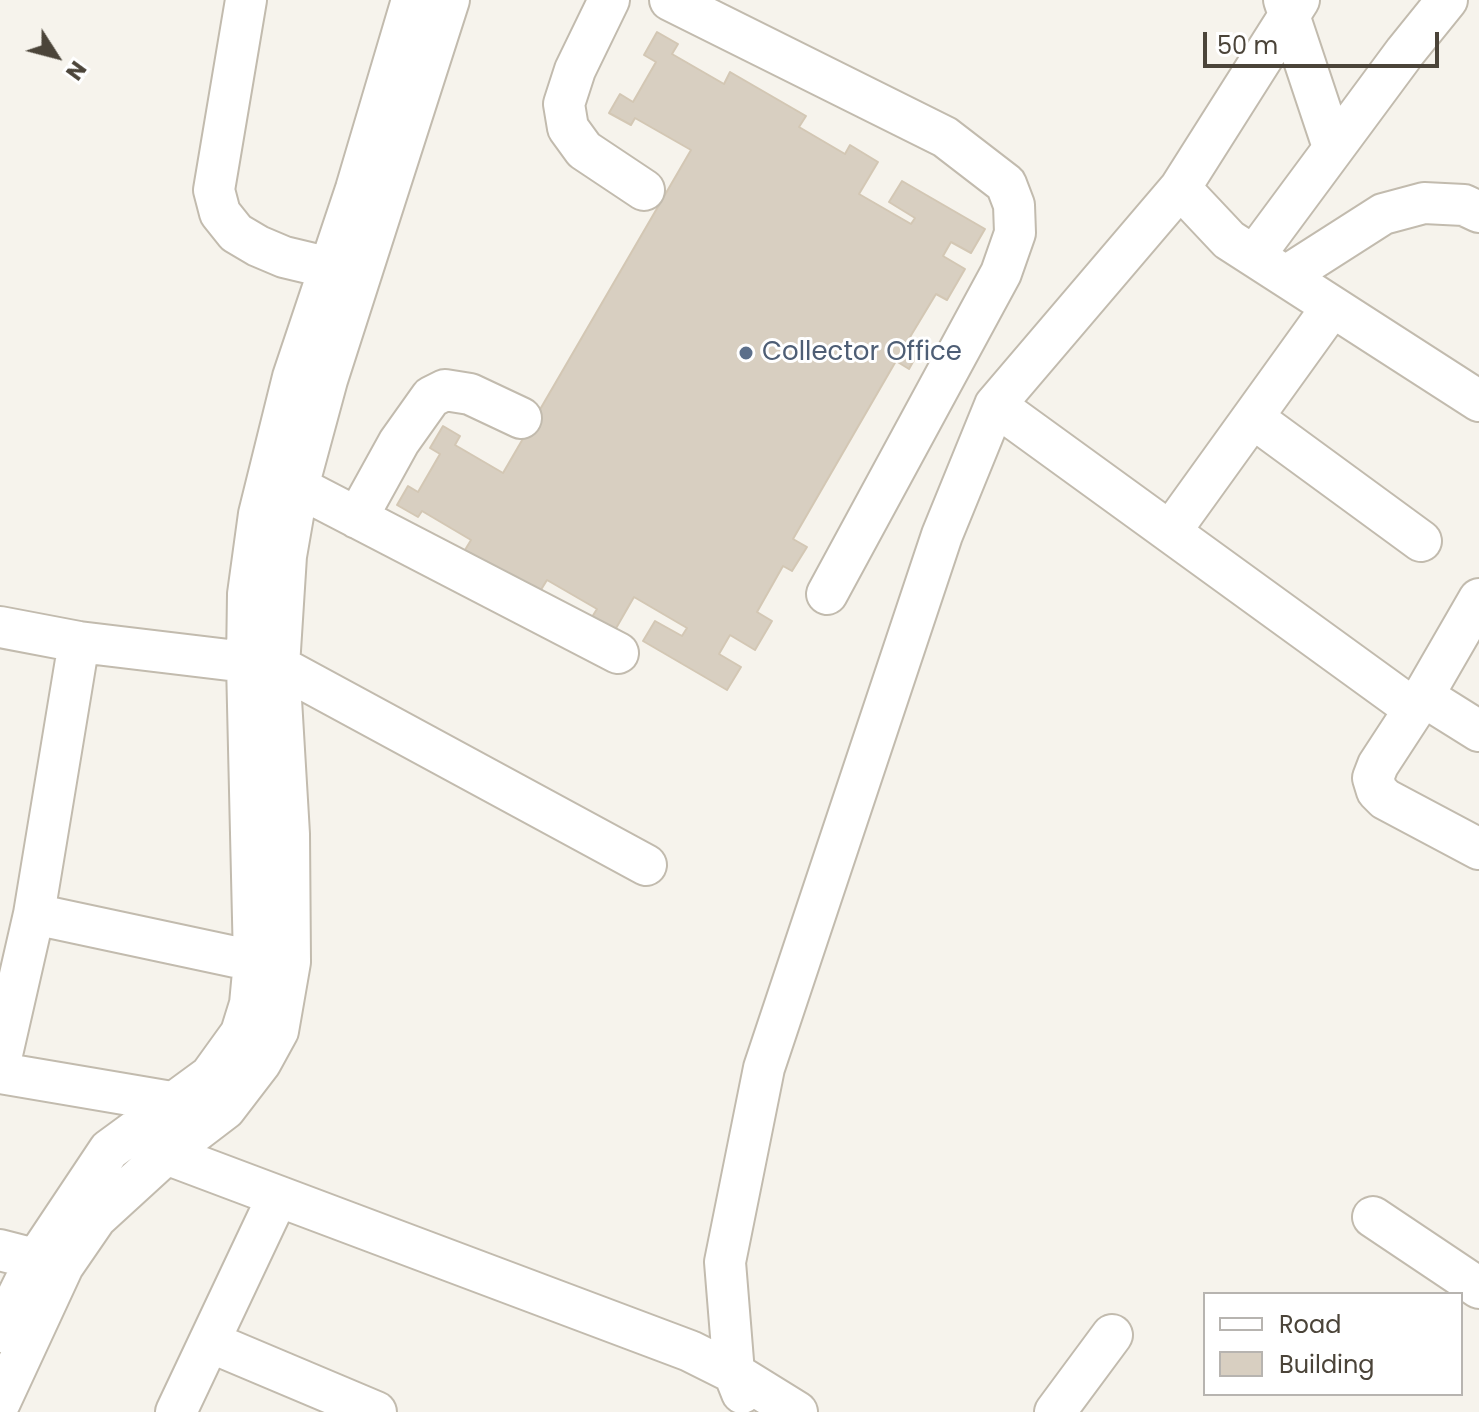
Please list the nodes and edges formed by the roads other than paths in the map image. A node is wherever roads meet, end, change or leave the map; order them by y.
1 (246, 0) edge
2 (412, 0) edge
3 (449, 0) edge
4 (609, 0) edge
5 (670, 0) edge
6 (1447, 0) edge
7 (1469, 0) edge
8 (1290, 5) edge
9 (1479, 7) edge
10 (1333, 147) junction
11 (1180, 188) junction
12 (644, 190) dead end
13 (1479, 212) edge
14 (1270, 266) junction
15 (330, 268) junction
16 (1332, 307) junction
17 (1479, 401) edge
18 (995, 405) junction
19 (521, 418) dead end
20 (1253, 418) junction
21 (298, 487) junction
22 (357, 518) junction
23 (1170, 532) junction
24 (1421, 541) dead end
25 (827, 594) dead end
26 (1479, 599) edge
27 (0, 627) edge
28 (79, 642) junction
29 (618, 653) dead end
30 (263, 664) junction
31 (1418, 703) junction
32 (1479, 731) edge
33 (1479, 849) edge
34 (646, 865) dead end
35 (34, 914) junction
36 (272, 961) junction
37 (0, 1063) edge
38 (0, 1073) edge
39 (174, 1104) junction
40 (225, 1109) junction
41 (166, 1154) junction
42 (277, 1198) junction
43 (1373, 1217) dead end
44 (33, 1259) edge
45 (1479, 1288) edge
46 (0, 1332) edge
47 (1112, 1335) dead end
48 (210, 1342) junction
49 (734, 1373) junction
50 (0, 1402) edge
51 (176, 1412) edge
52 (376, 1412) edge
53 (749, 1412) edge
54 (797, 1412) edge
55 (1055, 1412) edge

1 - 15 street
2 - 15 street
3 - 21 street
4 - 12 street
5 - 25 street
6 - 10 street
7 - 9 street
8 - 10 street
8 - 11 street
10 - 14 street
11 - 14 street
11 - 18 street
13 - 14 street
14 - 16 street
15 - 30 street
16 - 17 street
16 - 20 street
18 - 23 street
18 - 49 street
19 - 22 street
20 - 23 street
20 - 24 street
21 - 22 street
21 - 30 street
22 - 29 street
23 - 31 street
26 - 31 street
27 - 28 street
28 - 30 street
28 - 35 street
30 - 34 street
30 - 36 street
31 - 32 street
31 - 33 street
35 - 36 street
35 - 37 street
36 - 39 street
36 - 40 street
38 - 39 street
39 - 40 street
39 - 44 street
40 - 41 street
41 - 42 street
41 - 44 street
42 - 48 street
42 - 49 street
43 - 45 street
44 - 46 street
44 - 50 street
47 - 55 street
48 - 51 street
48 - 52 street
49 - 53 street
49 - 54 street

